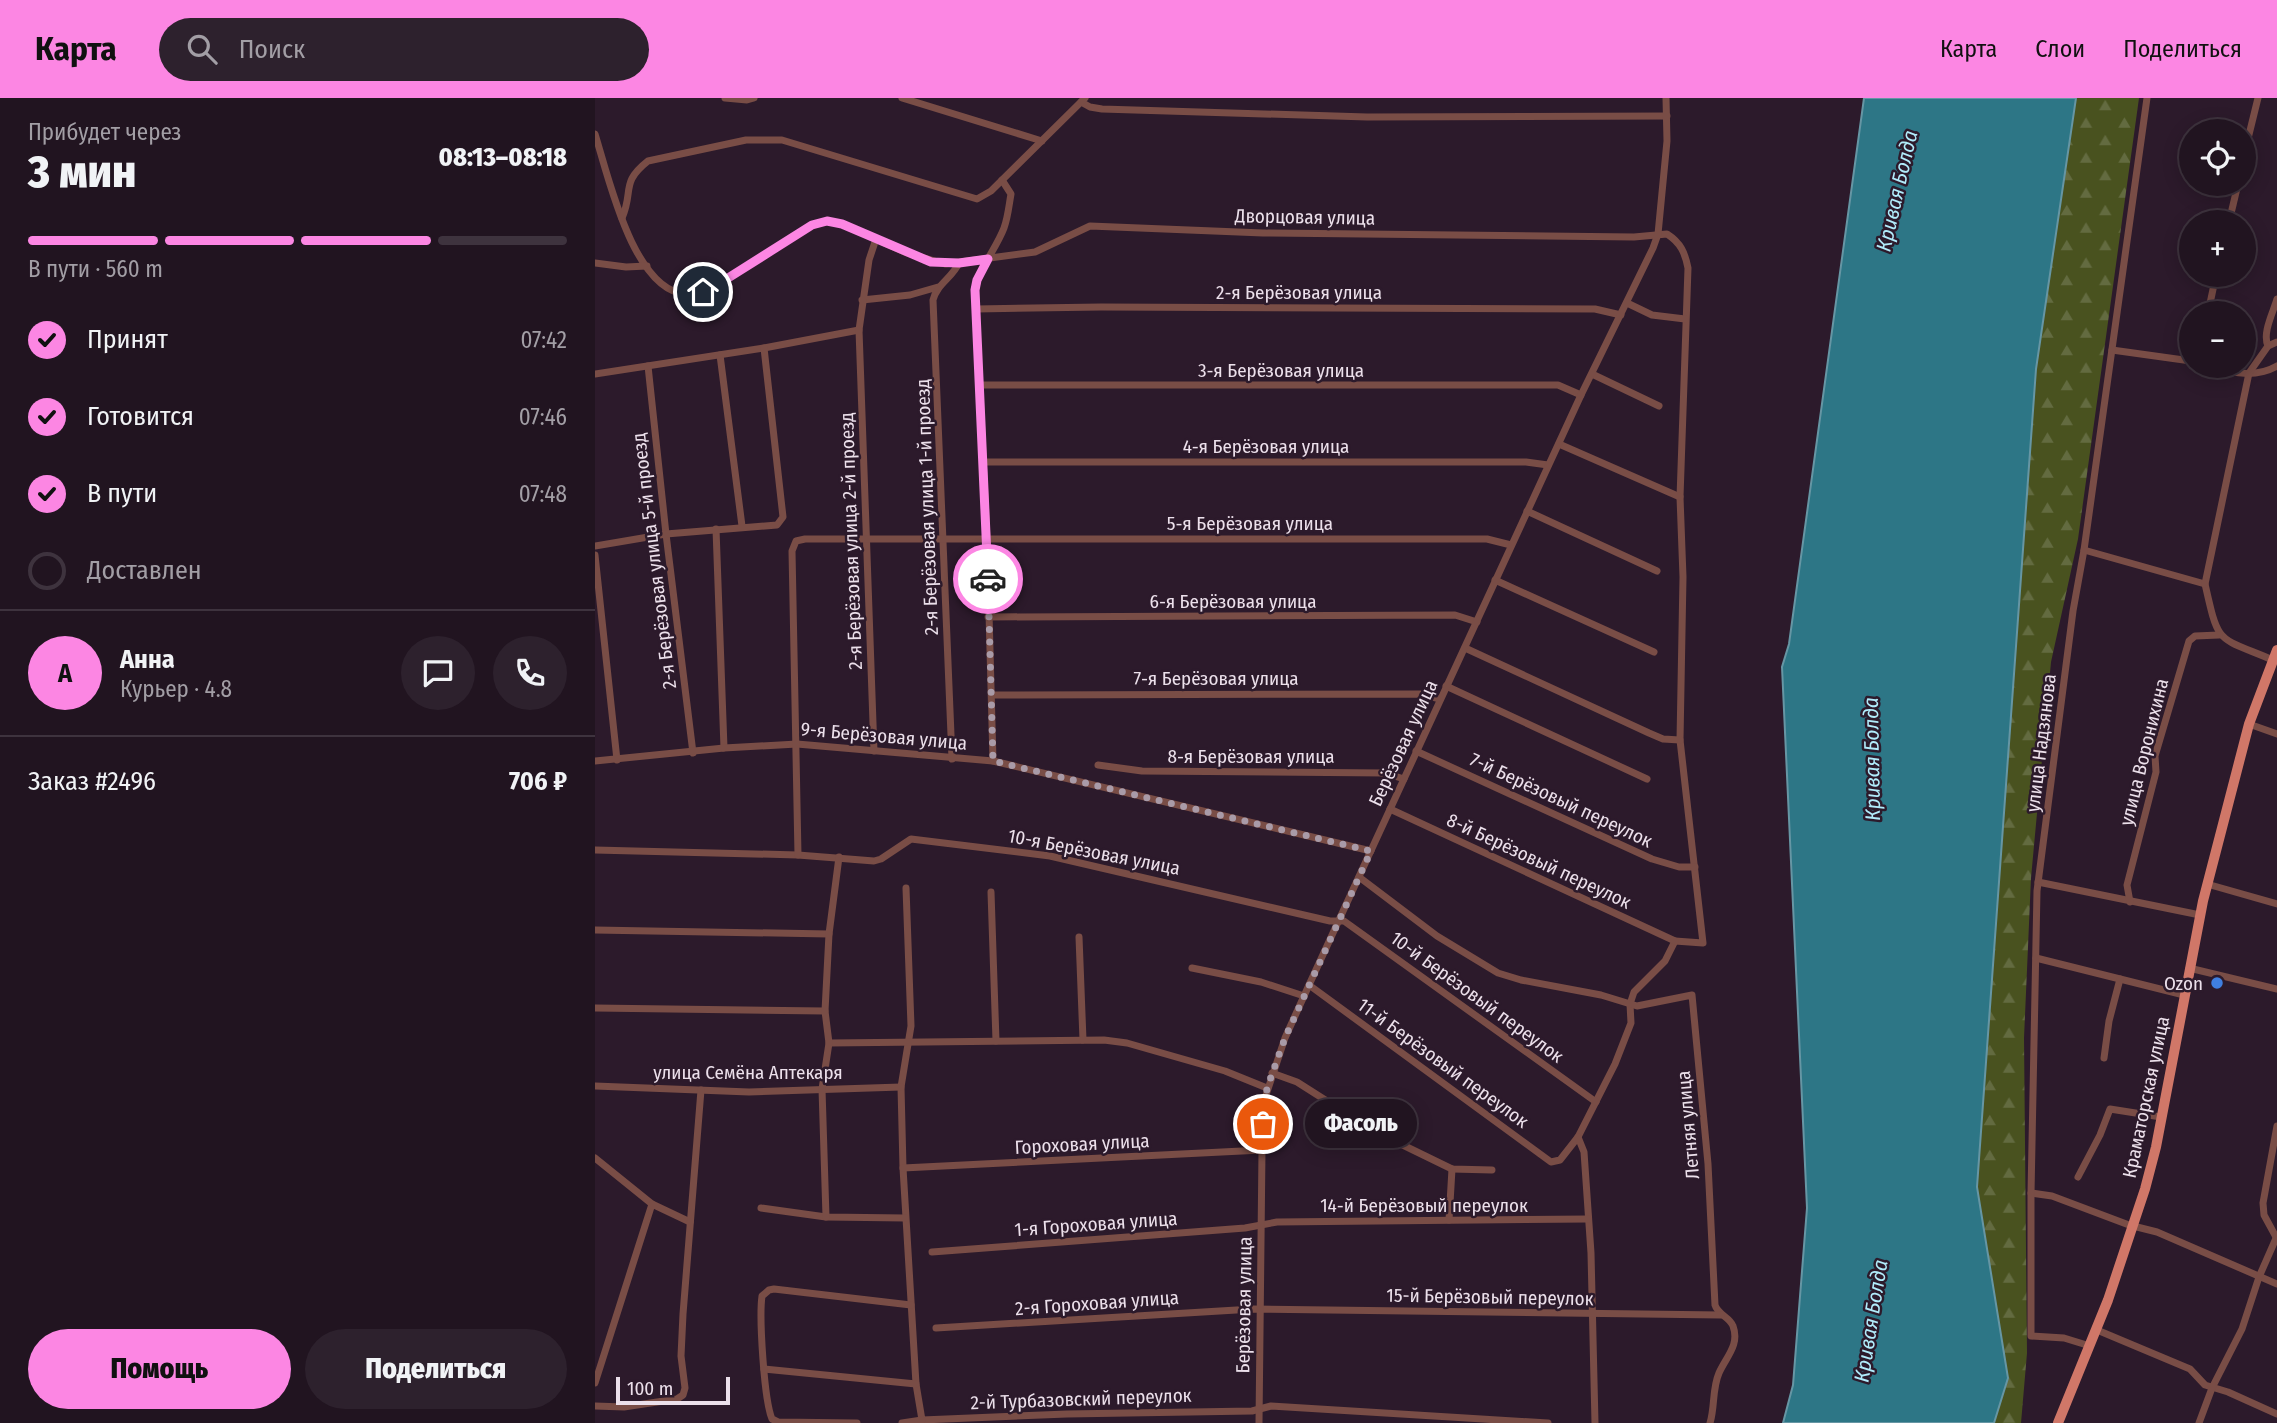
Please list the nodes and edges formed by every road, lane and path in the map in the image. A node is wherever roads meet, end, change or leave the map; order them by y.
1 (725, 98) edge
2 (754, 98) edge
3 (902, 98) edge
4 (1666, 98) edge
5 (2147, 98) edge
6 (2258, 98) edge
7 (1083, 100) edge
8 (1667, 117) junction
9 (2253, 119) edge
10 (595, 134) edge
11 (1042, 141) junction
12 (1002, 180) junction
13 (622, 218) junction
14 (1658, 234) junction
15 (876, 239) junction
16 (988, 259) junction
17 (595, 263) edge
18 (959, 263) junction
19 (647, 266) junction
20 (938, 286) junction
21 (2277, 299) edge
22 (863, 300) junction
23 (1627, 303) junction
24 (976, 309) junction
25 (1621, 315) junction
26 (1685, 319) junction
27 (859, 330) junction
28 (2277, 342) edge
29 (2268, 346) junction
30 (764, 348) junction
31 (2112, 350) junction
32 (720, 355) junction
33 (2179, 359) edge
34 (2256, 363) edge
35 (648, 366) junction
36 (2277, 366) edge
37 (2256, 372) edge
38 (595, 374) edge
39 (1592, 374) junction
40 (2248, 378) edge
41 (980, 385) junction
42 (1581, 395) junction
43 (1659, 406) dead end
44 (1559, 444) junction
45 (983, 462) junction
46 (1548, 465) junction
47 (1680, 498) junction
48 (1527, 511) junction
49 (742, 526) junction
50 (716, 529) junction
51 (666, 534) junction
52 (988, 539) junction
53 (868, 540) junction
54 (944, 540) junction
55 (1511, 545) junction
56 (595, 546) edge
57 (2084, 550) junction
58 (595, 555) edge
59 (1657, 571) dead end
60 (1495, 580) junction
61 (2205, 584) junction
62 (988, 617) junction
63 (1476, 622) junction
64 (2219, 635) junction
65 (1465, 648) junction
66 (1654, 652) dead end
67 (2275, 655) edge
68 (1446, 686) junction
69 (992, 695) junction
70 (1440, 699) junction
71 (2249, 724) junction
72 (2277, 734) edge
73 (1680, 740) junction
74 (797, 744) junction
75 (725, 748) junction
76 (874, 751) junction
77 (1416, 751) junction
78 (693, 752) junction
79 (953, 759) junction
80 (617, 760) junction
81 (595, 761) edge
82 (993, 761) junction
83 (1098, 765) dead end
84 (1404, 779) junction
85 (1647, 779) dead end
86 (1390, 809) junction
87 (595, 850) edge
88 (1371, 851) junction
89 (798, 855) junction
90 (839, 857) junction
91 (1695, 867) junction
92 (1359, 877) junction
93 (2038, 882) junction
94 (2207, 884) junction
95 (906, 888) dead end
96 (991, 891) dead end
97 (2130, 902) junction
98 (2277, 904) edge
99 (2200, 915) junction
100 (1339, 921) junction
101 (595, 930) edge
102 (829, 934) junction
103 (1079, 937) dead end
104 (1675, 941) junction
105 (2036, 958) junction
106 (1192, 968) dead end
107 (2189, 968) junction
108 (2120, 979) junction
109 (1308, 985) junction
110 (2277, 989) edge
111 (2185, 995) junction
112 (1304, 996) junction
113 (1630, 1004) junction
114 (595, 1007) edge
115 (825, 1011) junction
116 (1083, 1040) junction
117 (908, 1041) junction
118 (996, 1041) junction
119 (829, 1043) junction
120 (2104, 1058) dead end
121 (1272, 1073) junction
122 (595, 1087) edge
123 (901, 1087) junction
124 (1267, 1088) junction
125 (823, 1089) junction
126 (701, 1090) junction
127 (1596, 1102) junction
128 (2161, 1117) junction
129 (2277, 1126) edge
130 (1578, 1137) junction
131 (1262, 1150) junction
132 (595, 1158) edge
133 (903, 1168) junction
134 (1452, 1169) junction
135 (1492, 1170) dead end
136 (2078, 1177) dead end
137 (2031, 1193) junction
138 (652, 1204) junction
139 (761, 1209) dead end
140 (826, 1217) junction
141 (905, 1218) junction
142 (1588, 1219) junction
143 (1448, 1220) junction
144 (690, 1222) junction
145 (1261, 1224) junction
146 (2134, 1226) junction
147 (2277, 1236) edge
148 (932, 1252) dead end
149 (2259, 1276) junction
150 (2277, 1284) edge
151 (911, 1305) junction
152 (1259, 1309) junction
153 (1593, 1314) junction
154 (1721, 1315) junction
155 (936, 1328) dead end
156 (2097, 1330) junction
157 (2090, 1346) junction
158 (764, 1369) junction
159 (595, 1382) edge
160 (916, 1384) junction
161 (2211, 1388) junction
162 (595, 1406) edge
163 (1259, 1408) junction
164 (1067, 1414) junction
165 (2277, 1414) edge
166 (922, 1420) junction
167 (857, 1423) edge
168 (902, 1423) edge
169 (1067, 1423) edge
170 (1259, 1423) edge
171 (1548, 1423) edge
172 (1595, 1423) edge
173 (1710, 1423) edge
174 (2057, 1423) edge
175 (2199, 1423) edge

1 - 2 street
3 - 11 street
4 - 8 street, Берёзовая улица
5 - 31 street, улица Надзянова
6 - 9 street
7 - 8 street
7 - 11 street
8 - 14 street, Берёзовая улица
10 - 13 street, Дворцовая улица
11 - 12 street
12 - 13 street
12 - 16 street
13 - 19 street, Дворцовая улица
14 - 16 street, Дворцовая улица
14 - 23 street, Берёзовая улица
14 - 26 street
15 - 18 street, Дворцовая улица
15 - 19 street, Дворцовая улица
15 - 22 street, 2-я Берёзовая улица 2-й проезд
16 - 18 street, Дворцовая улица
16 - 24 street
17 - 19 street
18 - 20 street
20 - 22 street
20 - 54 street, 2-я Берёзовая улица 1-й проезд
21 - 29 street
22 - 27 street, 2-я Берёзовая улица 2-й проезд
23 - 25 street, Берёзовая улица
23 - 26 street
24 - 25 street, 2-я Берёзовая улица
24 - 41 street
25 - 39 street, Берёзовая улица
26 - 47 street
27 - 30 street
27 - 53 street, 2-я Берёзовая улица 2-й проезд
28 - 29 street
29 - 34 street
30 - 32 street
30 - 49 street
31 - 33 street
31 - 57 street, улица Надзянова
32 - 35 street
32 - 49 street
35 - 38 street
35 - 51 street, 2-я Берёзовая улица 5-й проезд
36 - 37 street
39 - 42 street, Берёзовая улица
39 - 43 street
40 - 61 street
41 - 42 street, 3-я Берёзовая улица
41 - 45 street
42 - 44 street, Берёзовая улица
44 - 46 street, Берёзовая улица
44 - 47 street
45 - 46 street, 4-я Берёзовая улица
45 - 52 street
46 - 48 street, Берёзовая улица
47 - 73 street
48 - 55 street, Берёзовая улица
48 - 59 street
49 - 50 street
50 - 51 street
50 - 75 street
51 - 56 street
51 - 78 street, 2-я Берёзовая улица 5-й проезд
52 - 54 street, 5-я Берёзовая улица
52 - 55 street, 5-я Берёзовая улица
52 - 62 street
53 - 54 street, 5-я Берёзовая улица
53 - 74 street, 5-я Берёзовая улица
53 - 76 street, 2-я Берёзовая улица 2-й проезд
54 - 79 street, 2-я Берёзовая улица 1-й проезд
55 - 60 street, Берёзовая улица
57 - 61 street
57 - 93 street, улица Надзянова
58 - 80 street
60 - 63 street, Берёзовая улица
60 - 66 street
61 - 64 street
62 - 63 street, 6-я Берёзовая улица
62 - 69 street
63 - 65 street, Берёзовая улица
64 - 67 street
64 - 97 street, улица Воронихина
65 - 68 street, Берёзовая улица
65 - 73 street
67 - 71 main road, Краматорская улица
68 - 70 street, Берёзовая улица
68 - 85 street
69 - 70 street, 7-я Берёзовая улица
69 - 82 street
70 - 77 street, Берёзовая улица
71 - 72 street
71 - 94 main road, Краматорская улица
73 - 91 street
74 - 75 street, 9-я Берёзовая улица
74 - 76 street, 9-я Берёзовая улица
74 - 89 street
75 - 78 street, 9-я Берёзовая улица
76 - 79 street, 9-я Берёзовая улица
77 - 84 street, Берёзовая улица
77 - 91 street, 7-й Берёзовый переулок
78 - 80 street, 9-я Берёзовая улица
79 - 82 street, 9-я Берёзовая улица
80 - 81 street, 9-я Берёзовая улица
82 - 88 street, 9-я Берёзовая улица
83 - 84 street, 8-я Берёзовая улица
84 - 86 street, Берёзовая улица
86 - 88 street, Берёзовая улица
86 - 104 street, 8-й Берёзовый переулок
87 - 89 street, 10-я Берёзовая улица
88 - 92 street, Берёзовая улица
89 - 90 street, 10-я Берёзовая улица
90 - 100 street, 10-я Берёзовая улица
90 - 102 street
91 - 104 street
92 - 100 street, Берёзовая улица
92 - 113 street
93 - 97 street
93 - 105 street, улица Надзянова
94 - 98 street
94 - 99 main road, Краматорская улица
95 - 117 street
96 - 118 street
97 - 99 street
99 - 107 main road, Краматорская улица
100 - 109 street, Берёзовая улица
100 - 127 street, 10-й Берёзовый переулок
101 - 102 street
102 - 115 street
103 - 116 street
104 - 113 street
105 - 108 street
105 - 137 street, улица Надзянова
106 - 112 street
107 - 110 street
107 - 111 main road, Краматорская улица
108 - 111 street
108 - 120 street
109 - 112 street, Берёзовая улица
109 - 130 street, 11-й Берёзовый переулок
111 - 128 main road, Краматорская улица
112 - 121 street, Берёзовая улица
113 - 127 street
113 - 154 street, Летняя улица
114 - 115 street
115 - 119 street
116 - 118 street
116 - 124 street
117 - 118 street
117 - 119 street
117 - 123 street
119 - 125 street
121 - 124 street, Берёзовая улица
121 - 134 street
122 - 126 street, улица Семёна Аптекаря
123 - 125 street, улица Семёна Аптекаря
123 - 133 street
124 - 131 street, Берёзовая улица
125 - 126 street, улица Семёна Аптекаря
125 - 140 street
126 - 144 street
127 - 130 street
128 - 136 street
128 - 146 main road, Краматорская улица
129 - 147 street
130 - 142 street
131 - 133 street, Гороховая улица
131 - 145 street, Берёзовая улица
132 - 138 street
133 - 141 street
134 - 135 street
134 - 143 street
137 - 146 street
137 - 157 street, улица Надзянова
138 - 144 street
138 - 159 street
139 - 140 street
140 - 141 street
141 - 151 street
142 - 143 street, 14-й Берёзовый переулок
142 - 153 street
143 - 145 street, 14-й Берёзовый переулок
144 - 162 street
145 - 148 street, 1-я Гороховая улица
145 - 152 street, Берёзовая улица
146 - 149 street
146 - 156 main road, Краматорская улица
147 - 149 street
149 - 150 street
149 - 161 street
151 - 158 street
151 - 160 street
152 - 153 street, 15-й Берёзовый переулок
152 - 155 street, 2-я Гороховая улица
152 - 163 street, Берёзовая улица
153 - 154 street, 15-й Берёзовый переулок
153 - 172 street
154 - 173 street
156 - 157 main road, Краматорская улица
156 - 161 street
157 - 174 main road, Краматорская улица
158 - 160 street
158 - 167 street
160 - 166 street
161 - 165 street
161 - 175 street
163 - 164 street, 2-й Турбазовский переулок
163 - 170 street, Берёзовая улица
163 - 171 street, 2-й Турбазовский переулок
164 - 166 street, 2-й Турбазовский переулок
164 - 169 street
166 - 168 street, 2-й Турбазовский переулок

